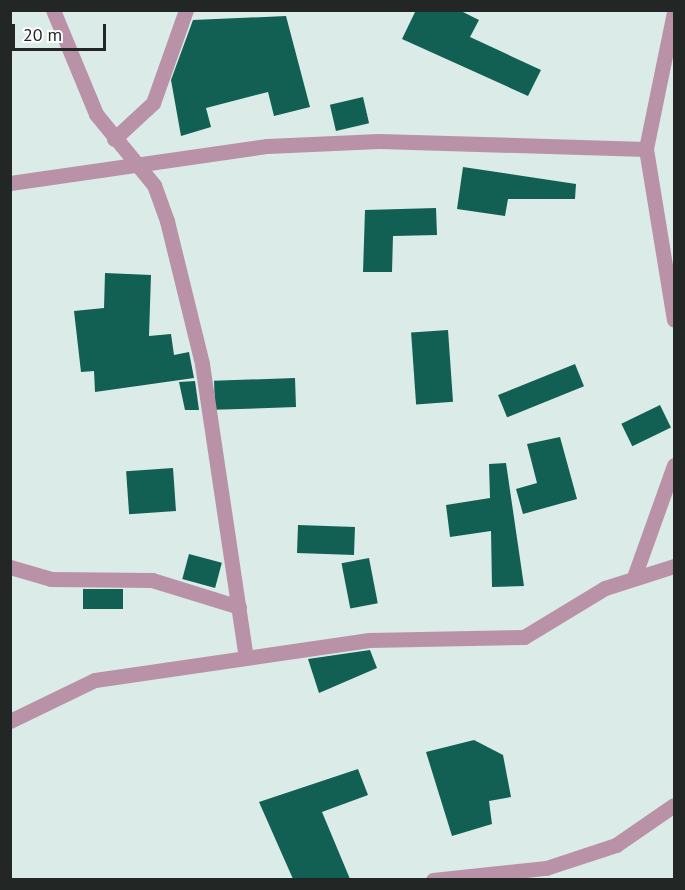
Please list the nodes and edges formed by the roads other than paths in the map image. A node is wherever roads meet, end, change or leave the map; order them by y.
1 (53, 10) edge
2 (186, 10) edge
3 (675, 12) edge
4 (114, 139) junction
5 (646, 149) junction
6 (139, 164) junction
7 (10, 183) edge
8 (675, 320) edge
9 (675, 465) edge
10 (675, 566) edge
11 (10, 567) edge
12 (634, 577) junction
13 (239, 607) junction
14 (246, 658) junction
15 (10, 721) edge
16 (675, 805) edge
17 (434, 879) edge

1 - 4 street
2 - 4 street
3 - 5 street
4 - 6 street
5 - 6 street
5 - 8 street
6 - 7 street
6 - 13 street
9 - 12 street
10 - 12 street
11 - 13 street
12 - 14 street
13 - 14 street
14 - 15 street
16 - 17 street

